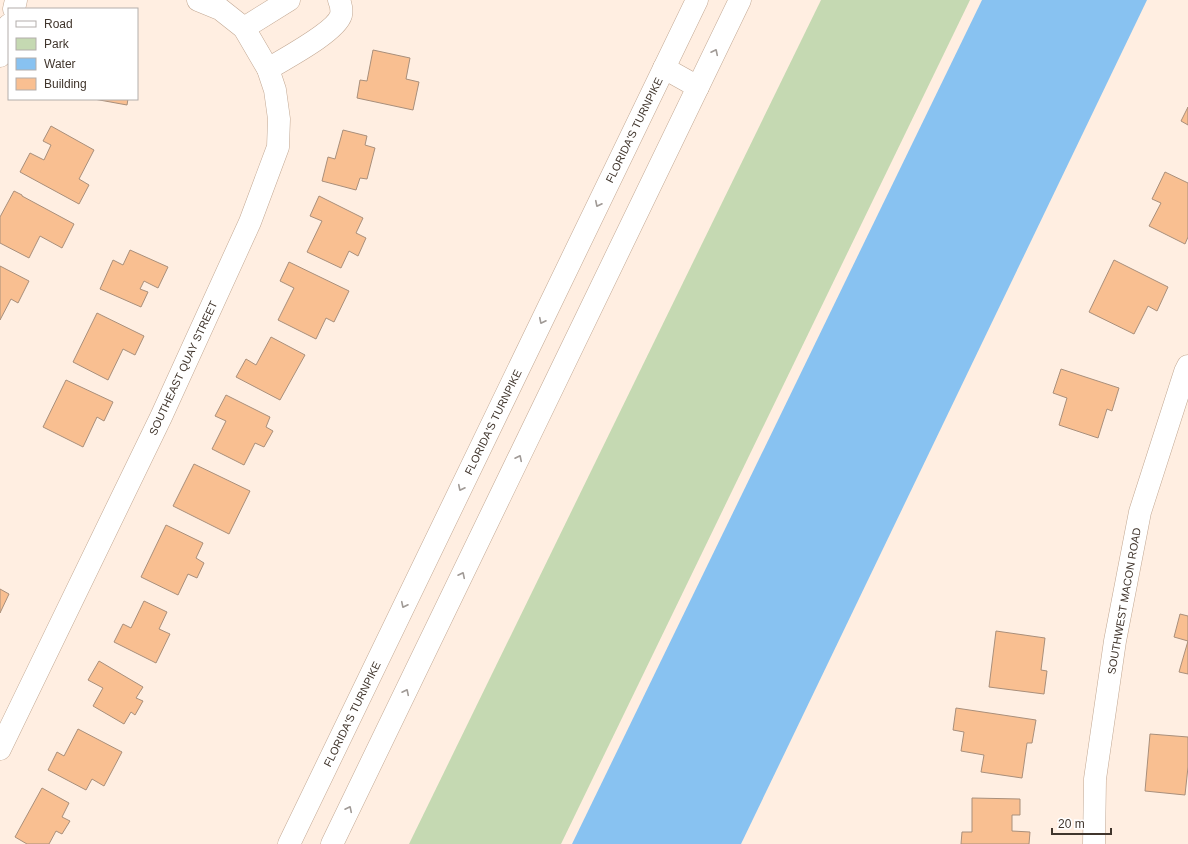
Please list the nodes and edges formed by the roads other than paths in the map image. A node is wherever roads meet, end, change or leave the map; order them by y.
1 (198, 0) edge
2 (289, 0) edge
3 (339, 0) edge
4 (697, 0) edge
5 (740, 0) edge
6 (8, 28) edge
7 (244, 28) junction
8 (0, 56) edge
9 (664, 68) junction
10 (268, 69) junction
11 (698, 87) junction
12 (1188, 366) edge
13 (0, 749) edge
14 (289, 844) edge
15 (332, 844) edge
16 (1094, 844) edge

1 - 7 main road, SOUTHEAST QUAY STREET
2 - 7 main road
3 - 10 main road
4 - 9 main road, FLORIDA'S TURNPIKE
11 -> 5 main road
6 - 8 main road
7 - 10 main road, SOUTHEAST QUAY STREET
9 - 11 main road
9 -> 14 main road, FLORIDA'S TURNPIKE
10 - 13 main road, SOUTHEAST QUAY STREET
15 -> 11 main road
12 - 16 main road, SOUTHWEST MACON ROAD

